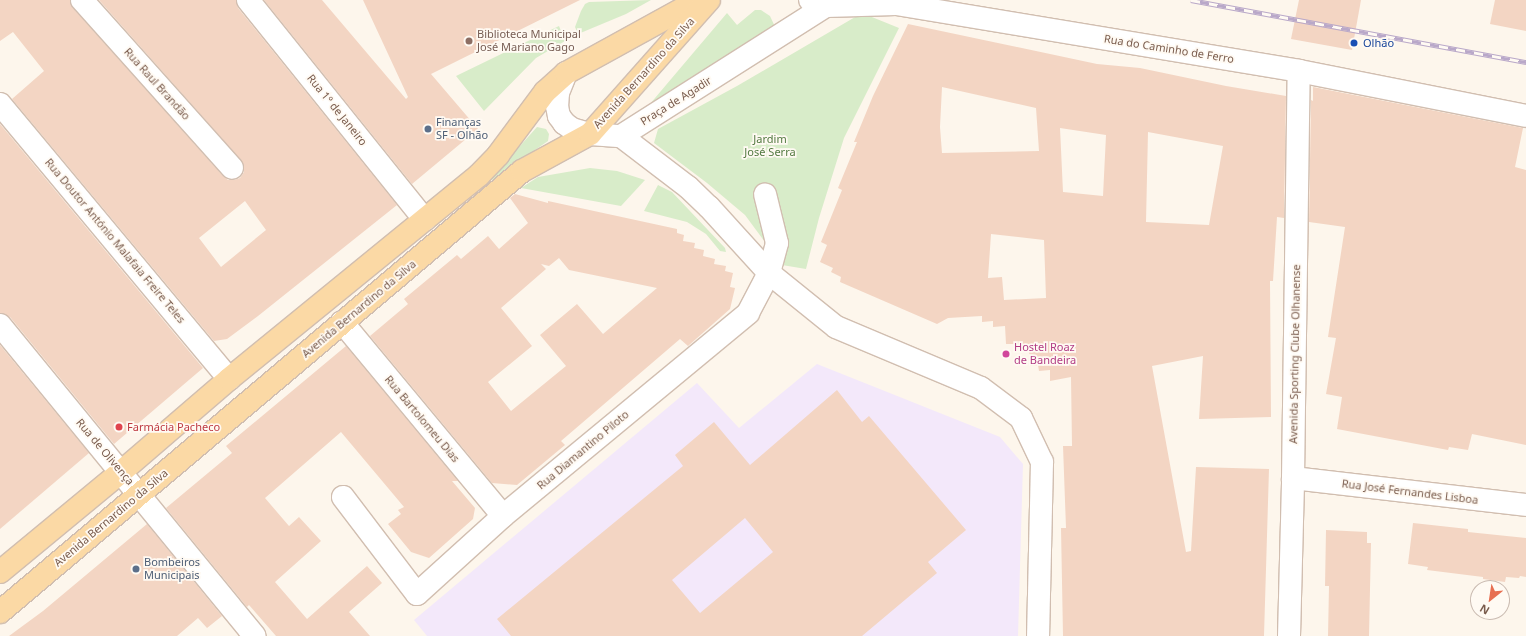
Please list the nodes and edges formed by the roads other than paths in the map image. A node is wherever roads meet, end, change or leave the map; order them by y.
1 (82, 0) edge
2 (248, 0) edge
3 (699, 0) edge
4 (709, 0) edge
5 (818, 3) edge
6 (1299, 71) junction
7 (566, 73) junction
8 (0, 104) edge
9 (1526, 116) edge
10 (590, 134) junction
11 (621, 136) junction
12 (232, 168) dead end
13 (765, 194) dead end
14 (425, 220) junction
15 (769, 273) junction
16 (342, 322) junction
17 (0, 325) edge
18 (229, 379) junction
19 (121, 472) junction
20 (1294, 478) junction
21 (140, 495) junction
22 (343, 497) dead end
23 (1526, 505) edge
24 (503, 516) junction
25 (2, 567) edge
26 (0, 612) edge
27 (255, 636) edge
28 (1038, 636) edge
29 (1288, 636) edge

1 - 12 street, Rua Raul Brandão
2 - 14 street, Rua 1º de Janeiro
3 - 7 main road, Avenida Bernardino da Silva
4 - 10 main road, Avenida Bernardino da Silva
5 - 6 street, Rua do Caminho de Ferro
5 - 11 street, Praça de Agadir
6 - 9 street, Rua do Caminho de Ferro
6 - 20 street, Avenida Sporting Clube Olhanense
7 - 10 street
7 - 14 main road, Avenida Bernardino da Silva
8 - 18 street, Rua Doutor António Malafaia Freire Teles
10 - 11 street
10 - 16 main road, Avenida Bernardino da Silva
11 - 15 street
13 - 15 street, Rua Diamantino Piloto
14 - 18 main road, Avenida Bernardino da Silva
15 - 24 street, Rua Diamantino Piloto
15 - 28 street
16 - 21 main road, Avenida Bernardino da Silva
16 - 24 street, Rua Bartolomeu Dias
17 - 19 street, Rua de Olivença
18 - 19 main road, Avenida Bernardino da Silva
19 - 21 street, Rua de Olivença
19 - 25 main road, Avenida Bernardino da Silva
20 - 23 street, Rua José Fernandes Lisboa
20 - 29 street, Avenida Sporting Clube Olhanense
21 - 26 main road, Avenida Bernardino da Silva
21 - 27 street, Rua de Olivença
22 - 24 street, Rua Diamantino Piloto

